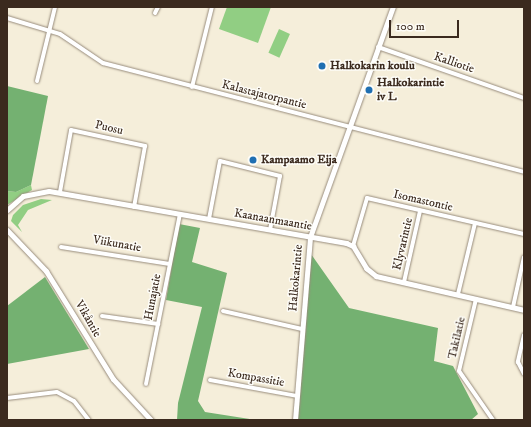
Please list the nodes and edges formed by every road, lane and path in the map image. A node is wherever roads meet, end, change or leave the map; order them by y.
1 (55, 7) edge
2 (158, 7) edge
3 (212, 7) edge
4 (393, 7) edge
5 (155, 13) dead end
6 (7, 18) edge
7 (49, 30) junction
8 (378, 47) junction
9 (37, 81) dead end
10 (192, 87) junction
11 (524, 98) edge
12 (349, 126) junction
13 (524, 172) edge
14 (60, 192) junction
15 (134, 207) junction
16 (7, 210) edge
17 (420, 210) junction
18 (180, 214) junction
19 (209, 219) junction
20 (475, 223) junction
21 (7, 230) edge
22 (270, 230) junction
23 (524, 234) edge
24 (310, 237) junction
25 (353, 246) junction
26 (61, 247) dead end
27 (524, 257) edge
28 (170, 264) junction
29 (404, 282) junction
30 (458, 294) junction
31 (476, 299) junction
32 (513, 307) junction
33 (524, 310) edge
34 (222, 312) dead end
35 (102, 316) dead end
36 (158, 324) junction
37 (302, 329) junction
38 (524, 335) edge
39 (524, 374) edge
40 (210, 380) dead end
41 (146, 384) dead end
42 (297, 396) junction
43 (7, 398) edge
44 (89, 420) edge
45 (151, 420) edge
46 (295, 420) edge
47 (493, 420) edge

1 - 7 street
2 - 5 street
3 - 10 street
4 - 8 street, Halkokarintie
6 - 7 street, Kalastajatorpantie
7 - 9 street
7 - 10 street, Kalastajatorpantie
8 - 11 street, Kalliotie
8 - 12 street, Halkokarintie
10 - 12 street, Kalastajatorpantie
12 - 13 street, Kalastajatorpantie
12 - 24 street, Halkokarintie
14 - 15 street, Kaanaanmaantie
14 - 15 street, Puosu
14 - 16 street, Kaanaanmaantie
15 - 18 street, Kaanaanmaantie
17 - 20 street, Isomastontie
17 - 25 street, Isomastontie
17 - 29 street, Klyvarintie
18 - 19 street, Kaanaanmaantie
18 - 28 street, Hunajatie
19 - 22 street, Kaanaanmaantie
19 - 22 street
20 - 23 street, Isomastontie
20 - 30 street
21 - 45 street, Vikåntie
22 - 24 street, Kaanaanmaantie
24 - 25 street, Kaanaanmaantie
24 - 37 street, Halkokarintie
25 - 29 street
26 - 28 street, Viikunatie
27 - 32 street
28 - 36 street, Hunajatie
29 - 30 street
30 - 31 street
31 - 32 street
31 - 47 street, Takilatie
32 - 33 street
34 - 37 street
35 - 36 street
36 - 41 street, Hunajatie
37 - 42 street, Halkokarintie
38 - 39 street
40 - 42 street, Kompassitie
42 - 46 street, Halkokarintie
43 - 44 street

